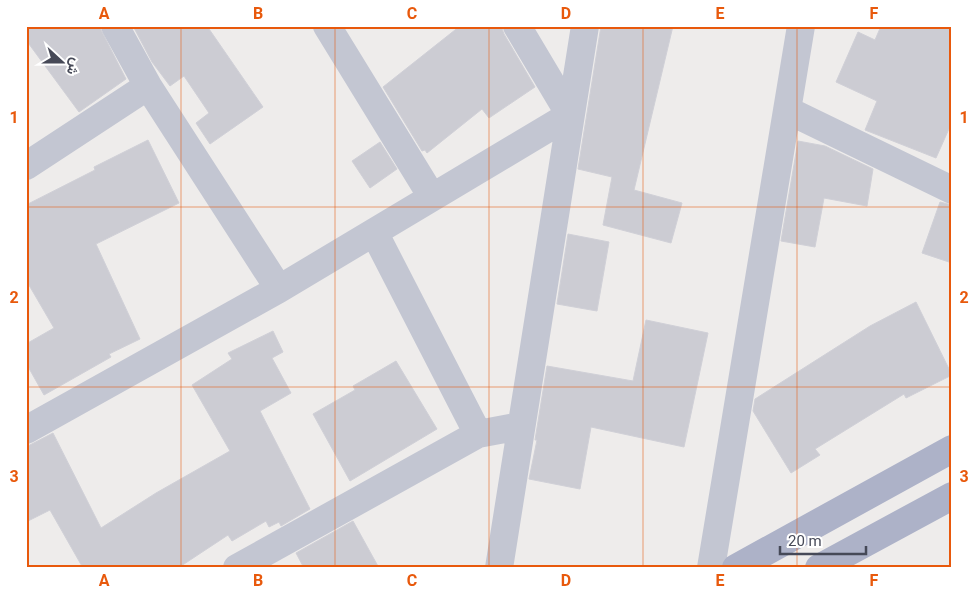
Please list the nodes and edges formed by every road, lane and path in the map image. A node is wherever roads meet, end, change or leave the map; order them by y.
1 (115, 26) edge
2 (327, 26) edge
3 (517, 26) edge
4 (585, 26) edge
5 (801, 26) edge
6 (148, 86) junction
7 (787, 110) junction
8 (570, 114) junction
9 (26, 166) edge
10 (952, 190) edge
11 (432, 197) junction
12 (376, 231) junction
13 (280, 289) junction
14 (521, 426) junction
15 (26, 430) edge
16 (478, 434) junction
17 (952, 449) edge
18 (952, 496) edge
19 (237, 568) edge
20 (499, 568) edge
21 (711, 568) edge
22 (736, 568) edge
23 (819, 568) edge

1 - 6 street
2 - 11 street
3 - 8 street
4 - 8 street
5 - 7 street
6 - 9 street
6 - 13 street
7 - 10 street
7 - 21 street
8 - 11 street
8 - 14 street
11 - 12 street
12 - 13 street
12 - 16 street
13 - 15 street
14 - 16 street
14 - 20 street
16 - 19 street
17 - 22 main road
18 - 23 main road

